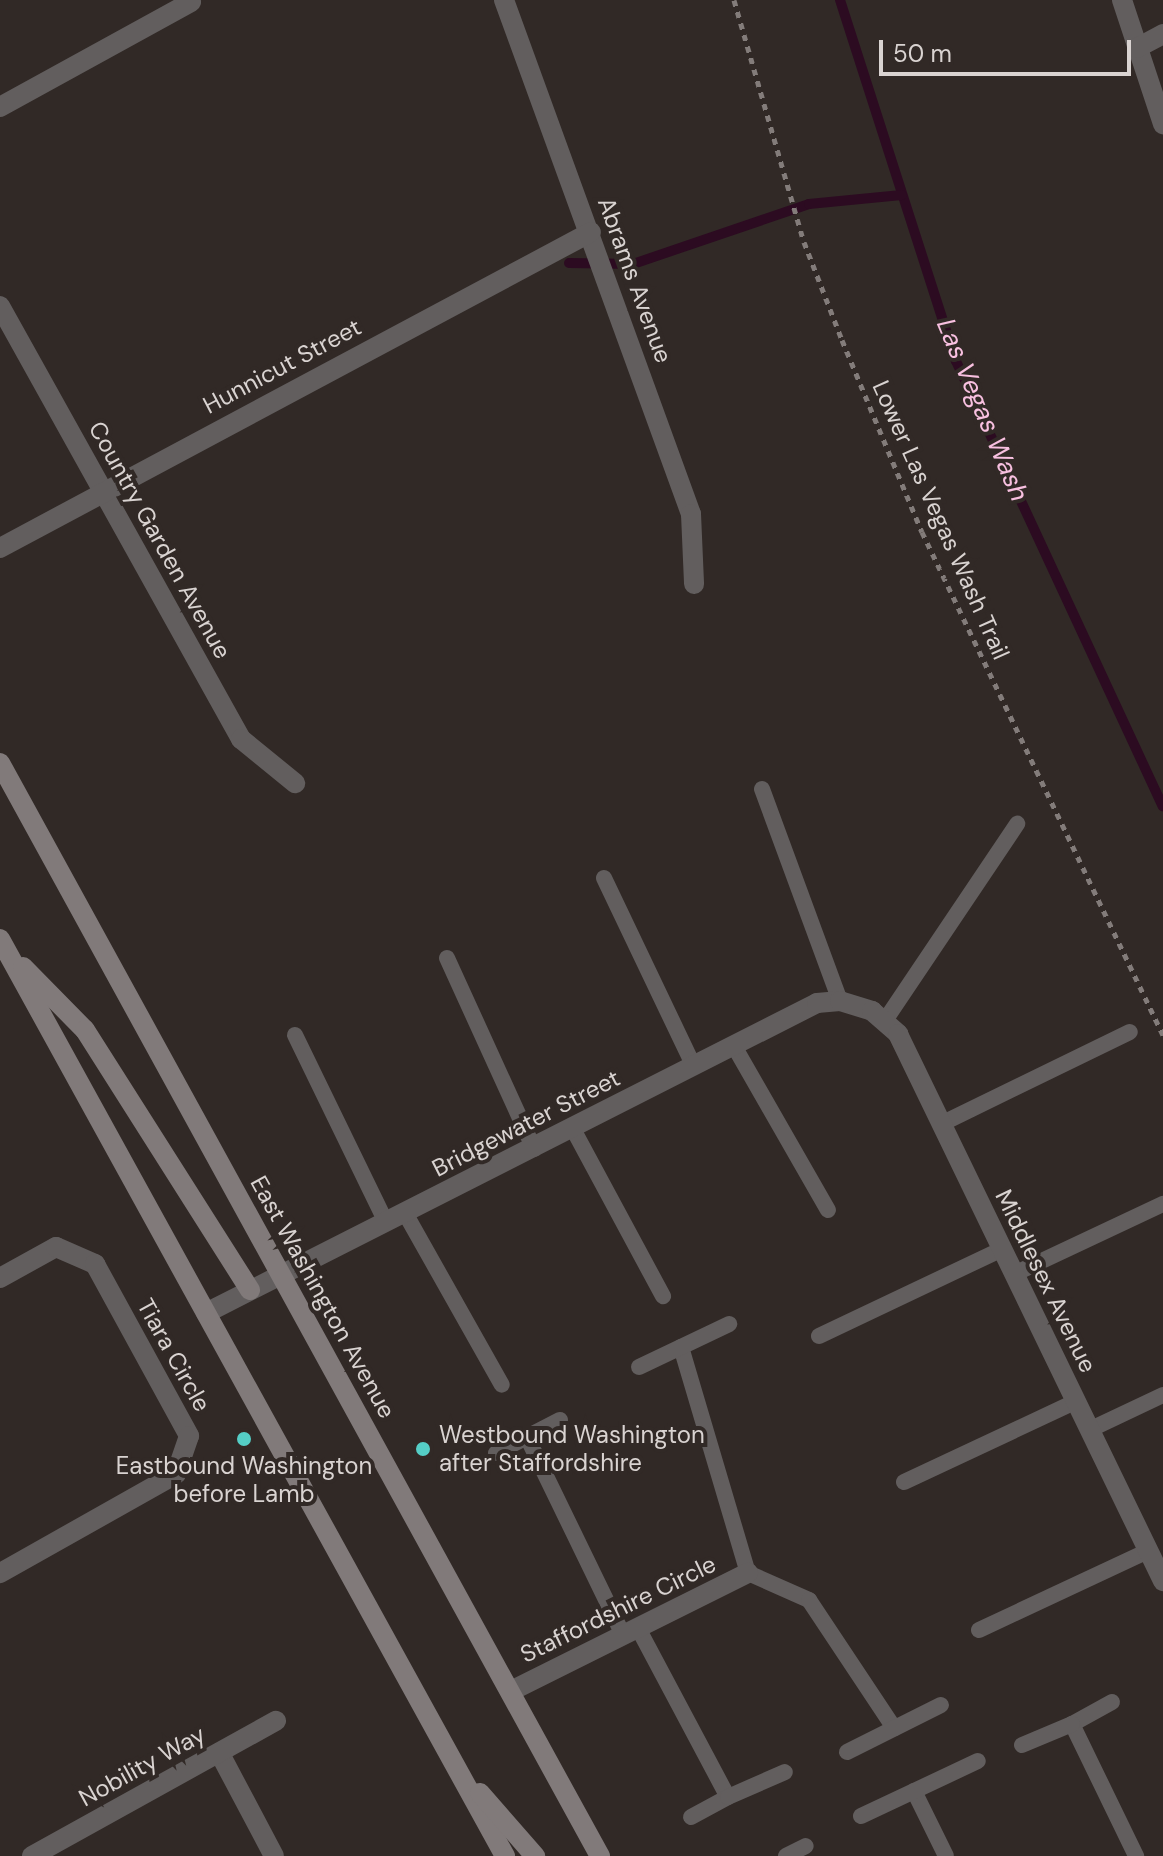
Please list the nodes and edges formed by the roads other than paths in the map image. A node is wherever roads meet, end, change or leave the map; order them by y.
1 (504, 0) edge
2 (1122, 0) edge
3 (191, 2) dead end
4 (1163, 34) edge
5 (1137, 48) junction
6 (0, 107) edge
7 (1163, 124) edge
8 (591, 232) junction
9 (0, 306) edge
10 (103, 490) junction
11 (0, 548) edge
12 (694, 584) dead end
13 (0, 763) edge
14 (295, 783) dead end
15 (762, 789) dead end
16 (1017, 824) dead end
17 (604, 878) dead end
18 (3, 944) edge
19 (447, 958) dead end
20 (840, 1001) junction
21 (878, 1017) junction
22 (1130, 1032) dead end
23 (295, 1035) dead end
24 (734, 1046) junction
25 (694, 1067) junction
26 (941, 1124) junction
27 (573, 1129) junction
28 (534, 1149) junction
29 (1163, 1204) edge
30 (828, 1210) dead end
31 (405, 1213) junction
32 (386, 1222) junction
33 (1002, 1249) junction
34 (281, 1274) junction
35 (1014, 1274) junction
36 (0, 1278) edge
37 (250, 1290) junction
38 (663, 1296) dead end
39 (206, 1313) junction
40 (729, 1324) dead end
41 (819, 1336) dead end
42 (681, 1347) junction
43 (639, 1367) dead end
44 (502, 1385) dead end
45 (1163, 1395) edge
46 (1075, 1402) junction
47 (560, 1420) dead end
48 (1089, 1430) junction
49 (527, 1437) junction
50 (496, 1453) dead end
51 (904, 1482) dead end
52 (1148, 1551) junction
53 (0, 1573) edge
54 (748, 1573) junction
55 (1163, 1581) edge
56 (979, 1630) dead end
57 (630, 1632) junction
58 (511, 1691) junction
59 (1112, 1702) dead end
60 (941, 1705) dead end
61 (276, 1721) dead end
62 (1072, 1724) junction
63 (894, 1728) junction
64 (1022, 1745) dead end
65 (847, 1752) dead end
66 (220, 1754) junction
67 (978, 1761) dead end
68 (453, 1762) junction
69 (785, 1772) dead end
70 (914, 1791) junction
71 (728, 1797) junction
72 (861, 1816) dead end
73 (691, 1817) dead end
74 (806, 1846) dead end
75 (32, 1856) edge
76 (274, 1856) edge
77 (505, 1856) edge
78 (535, 1856) edge
79 (600, 1856) edge
80 (786, 1856) edge
81 (946, 1856) edge
82 (1136, 1856) edge

1 - 8 street, Abrams Avenue
2 - 5 street
3 - 6 street
4 - 5 street
5 - 7 street
8 - 10 street, Hunnicut Street
8 - 12 street, Abrams Avenue
9 - 10 street, Country Garden Avenue
10 - 11 street, Hunnicut Street
10 - 14 street, Country Garden Avenue
13 - 34 main road, East Washington Avenue
15 - 20 lane
16 - 21 lane
17 - 25 lane
18 - 37 main road
18 - 39 main road
19 - 28 lane
20 - 21 street
20 - 24 street, Bridgewater Street
21 - 26 street, Middlesex Avenue
22 - 26 lane
23 - 32 lane
24 - 25 street, Bridgewater Street
24 - 30 lane
25 - 27 street, Bridgewater Street
26 - 33 street, Middlesex Avenue
27 - 28 street, Bridgewater Street
27 - 38 lane
28 - 31 street, Bridgewater Street
29 - 35 lane
31 - 32 street, Bridgewater Street
31 - 44 lane
32 - 34 street, Bridgewater Street
33 - 35 street, Middlesex Avenue
33 - 41 lane
34 - 37 street, Bridgewater Street
34 - 58 main road, East Washington Avenue
35 - 46 street, Middlesex Avenue
36 - 53 street, Tiara Circle
37 - 39 street, Bridgewater Street
39 - 68 main road
40 - 42 lane
42 - 43 lane
42 - 54 lane
45 - 48 lane
46 - 48 street, Middlesex Avenue
46 - 51 lane
47 - 49 lane
48 - 52 street, Middlesex Avenue
49 - 50 lane
49 - 57 lane
52 - 55 street, Middlesex Avenue
52 - 56 lane
54 - 57 street, Staffordshire Circle
54 - 63 lane
57 - 58 street, Staffordshire Circle
57 - 71 lane
58 - 79 main road, East Washington Avenue
59 - 62 lane
60 - 63 lane
61 - 66 street, Nobility Way
62 - 64 lane
62 - 82 lane
63 - 65 lane
66 - 75 street, Nobility Way
66 - 76 street
67 - 70 lane
68 - 77 main road
68 - 78 main road
69 - 71 lane
70 - 72 lane
70 - 81 lane
71 - 73 lane
74 - 80 lane

